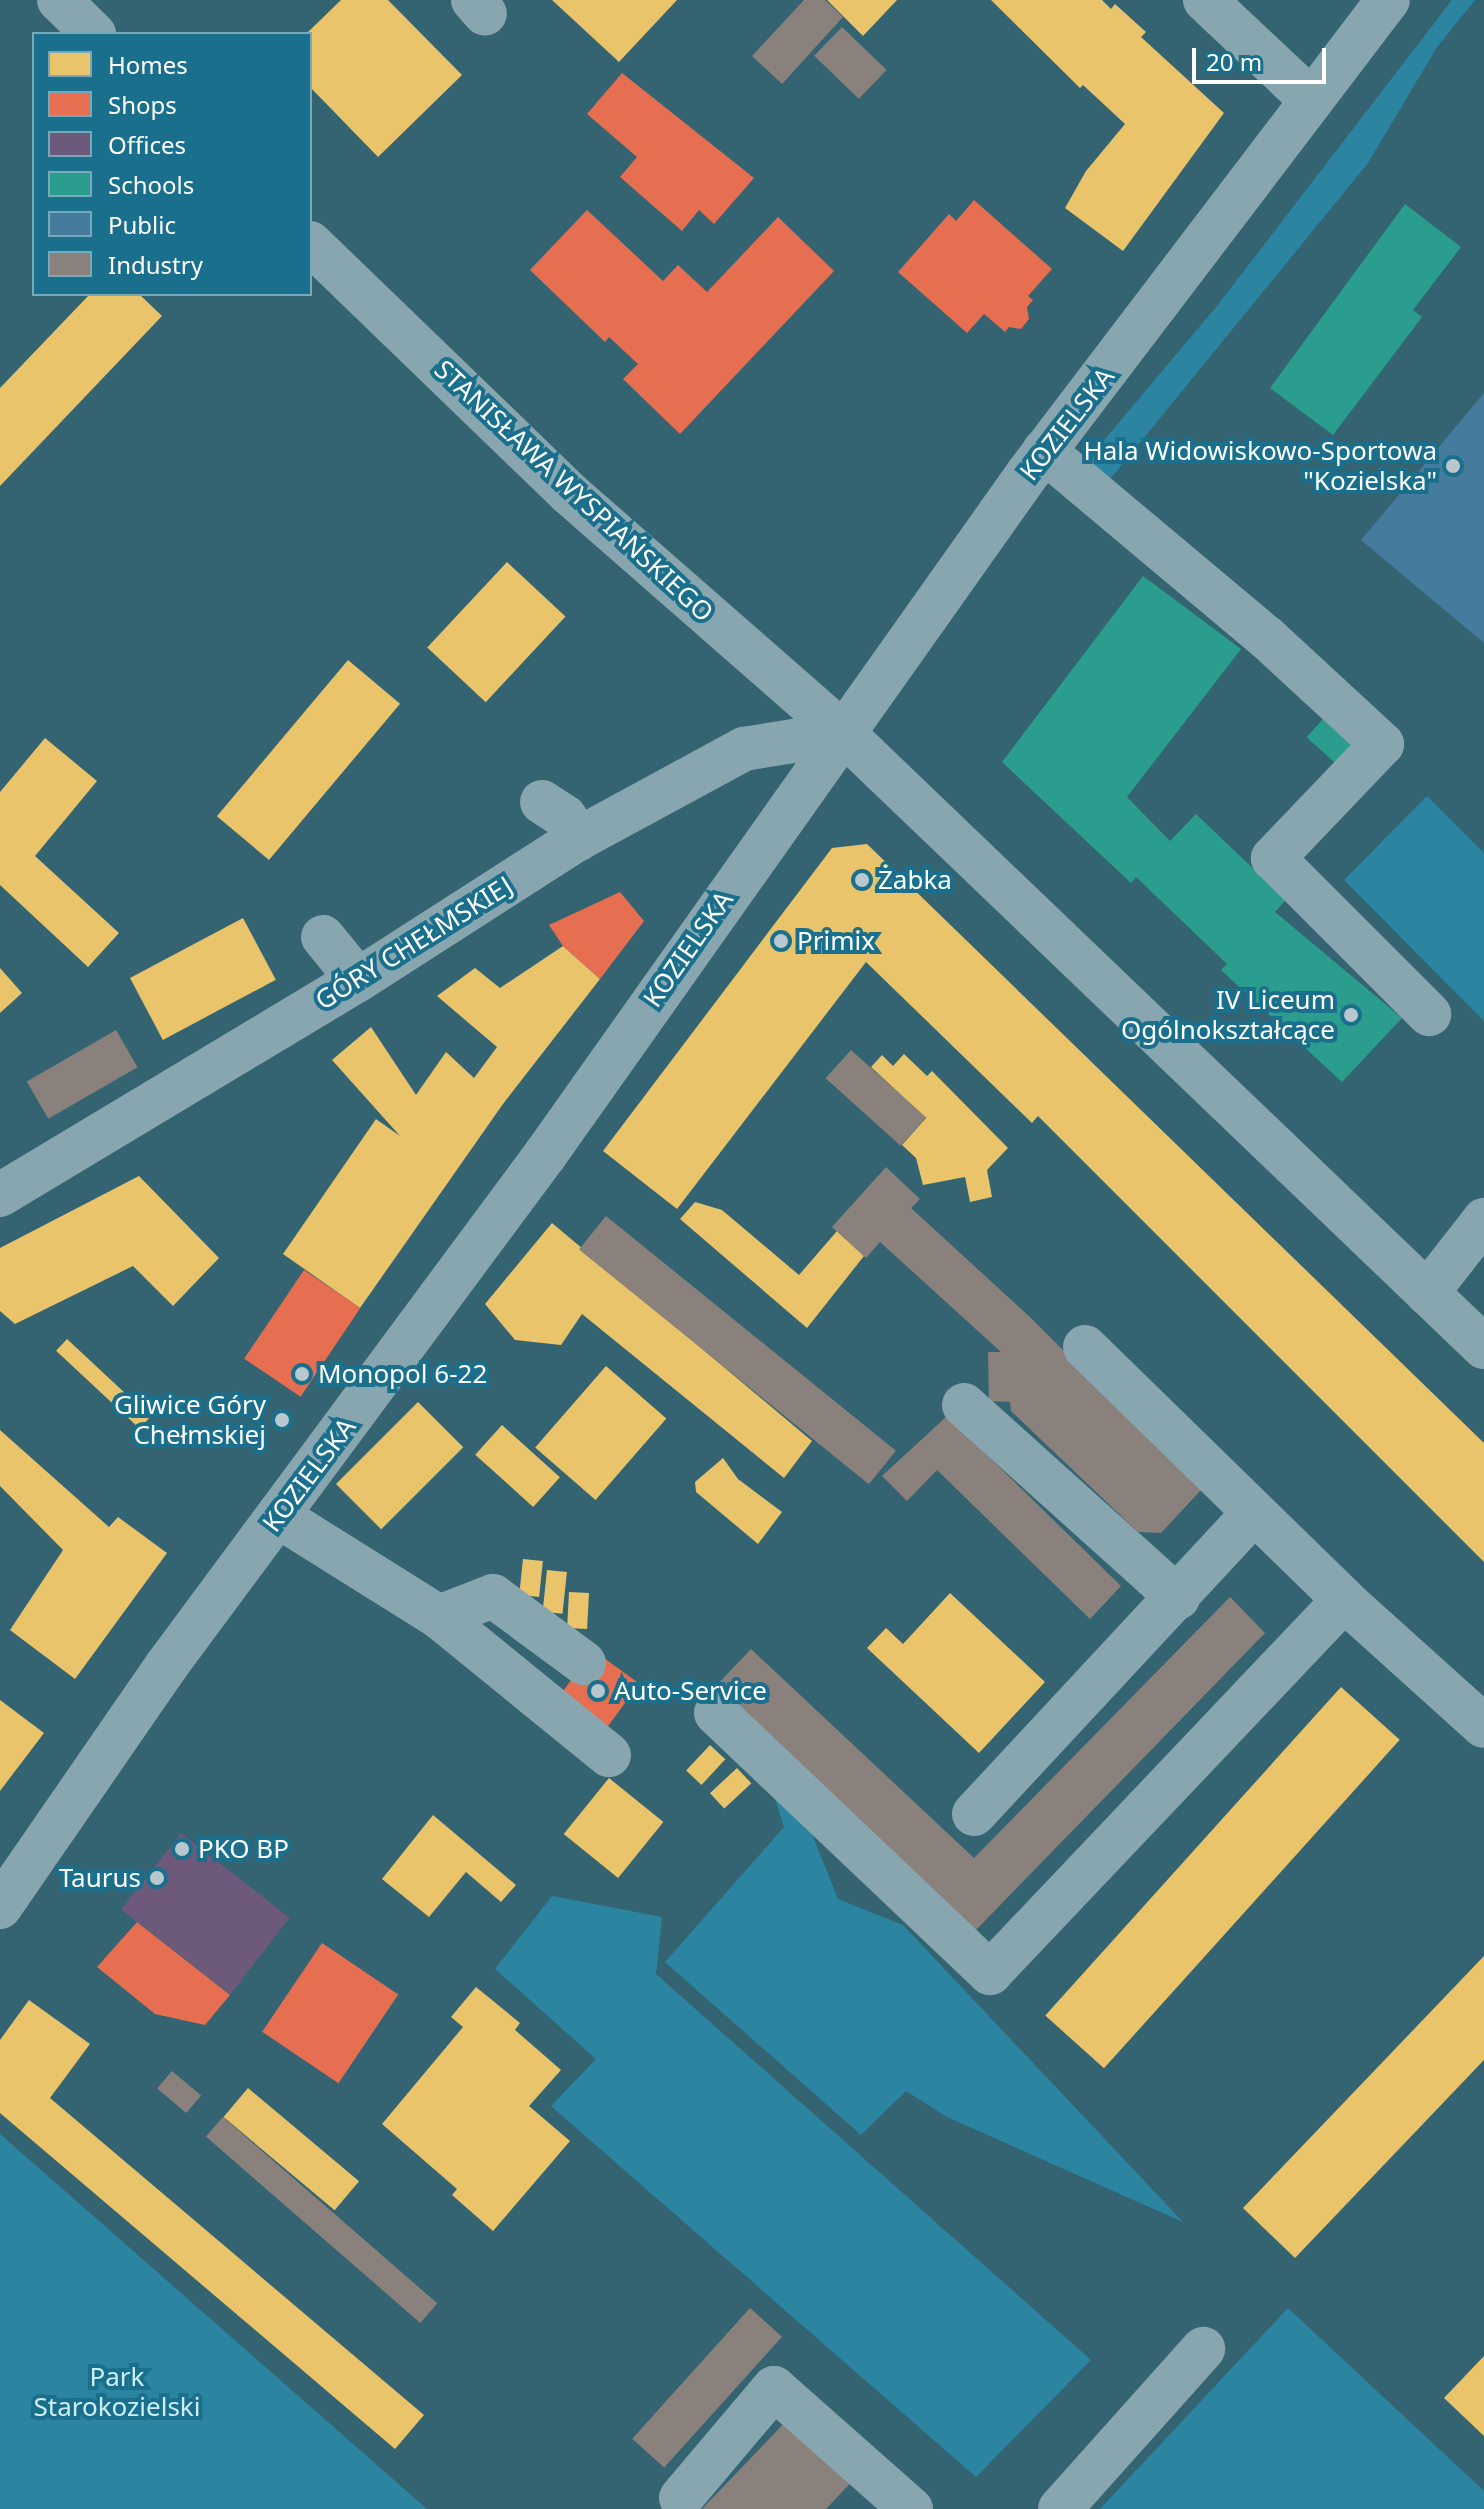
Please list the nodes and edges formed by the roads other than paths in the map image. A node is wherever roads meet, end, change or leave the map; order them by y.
1 (59, 0) edge
2 (1205, 0) edge
3 (1388, 0) edge
4 (92, 32) edge
5 (1311, 100) junction
6 (312, 245) edge
7 (1044, 451) junction
8 (843, 733) junction
9 (542, 802) dead end
10 (578, 839) junction
11 (323, 937) dead end
12 (358, 980) junction
13 (1429, 1014) dead end
14 (0, 1195) edge
15 (1484, 1220) edge
16 (1427, 1293) junction
17 (1085, 1347) dead end
18 (1484, 1347) edge
19 (964, 1405) dead end
20 (1254, 1513) junction
21 (278, 1516) junction
22 (1178, 1598) junction
23 (1344, 1600) junction
24 (439, 1617) junction
25 (584, 1663) dead end
26 (716, 1713) dead end
27 (1484, 1726) edge
28 (609, 1755) dead end
29 (974, 1814) dead end
30 (0, 1907) edge
31 (1203, 2349) dead end
32 (681, 2498) dead end
33 (884, 2500) edge
34 (1060, 2509) edge

1 - 4 street
2 - 5 street
3 - 5 street, KOZIELSKA
5 - 7 street, KOZIELSKA
6 - 8 street, STANISŁAWA WYSPIAŃSKIEGO
7 - 8 street, KOZIELSKA
7 - 13 street
8 - 10 street, GÓRY CHEŁMSKIEJ
8 - 16 street, STANISŁAWA WYSPIAŃSKIEGO
8 - 21 street, KOZIELSKA
9 - 10 street
10 - 12 street, GÓRY CHEŁMSKIEJ
11 - 12 street
12 - 14 street, GÓRY CHEŁMSKIEJ
15 - 16 street
16 - 18 street, STANISŁAWA WYSPIAŃSKIEGO
17 - 20 street
19 - 22 street
20 - 22 street
20 - 23 street
21 - 24 street
21 - 30 street, KOZIELSKA
22 - 29 street
23 - 26 street
23 - 27 street
24 - 25 street
24 - 28 street
31 - 34 street
32 - 33 street

